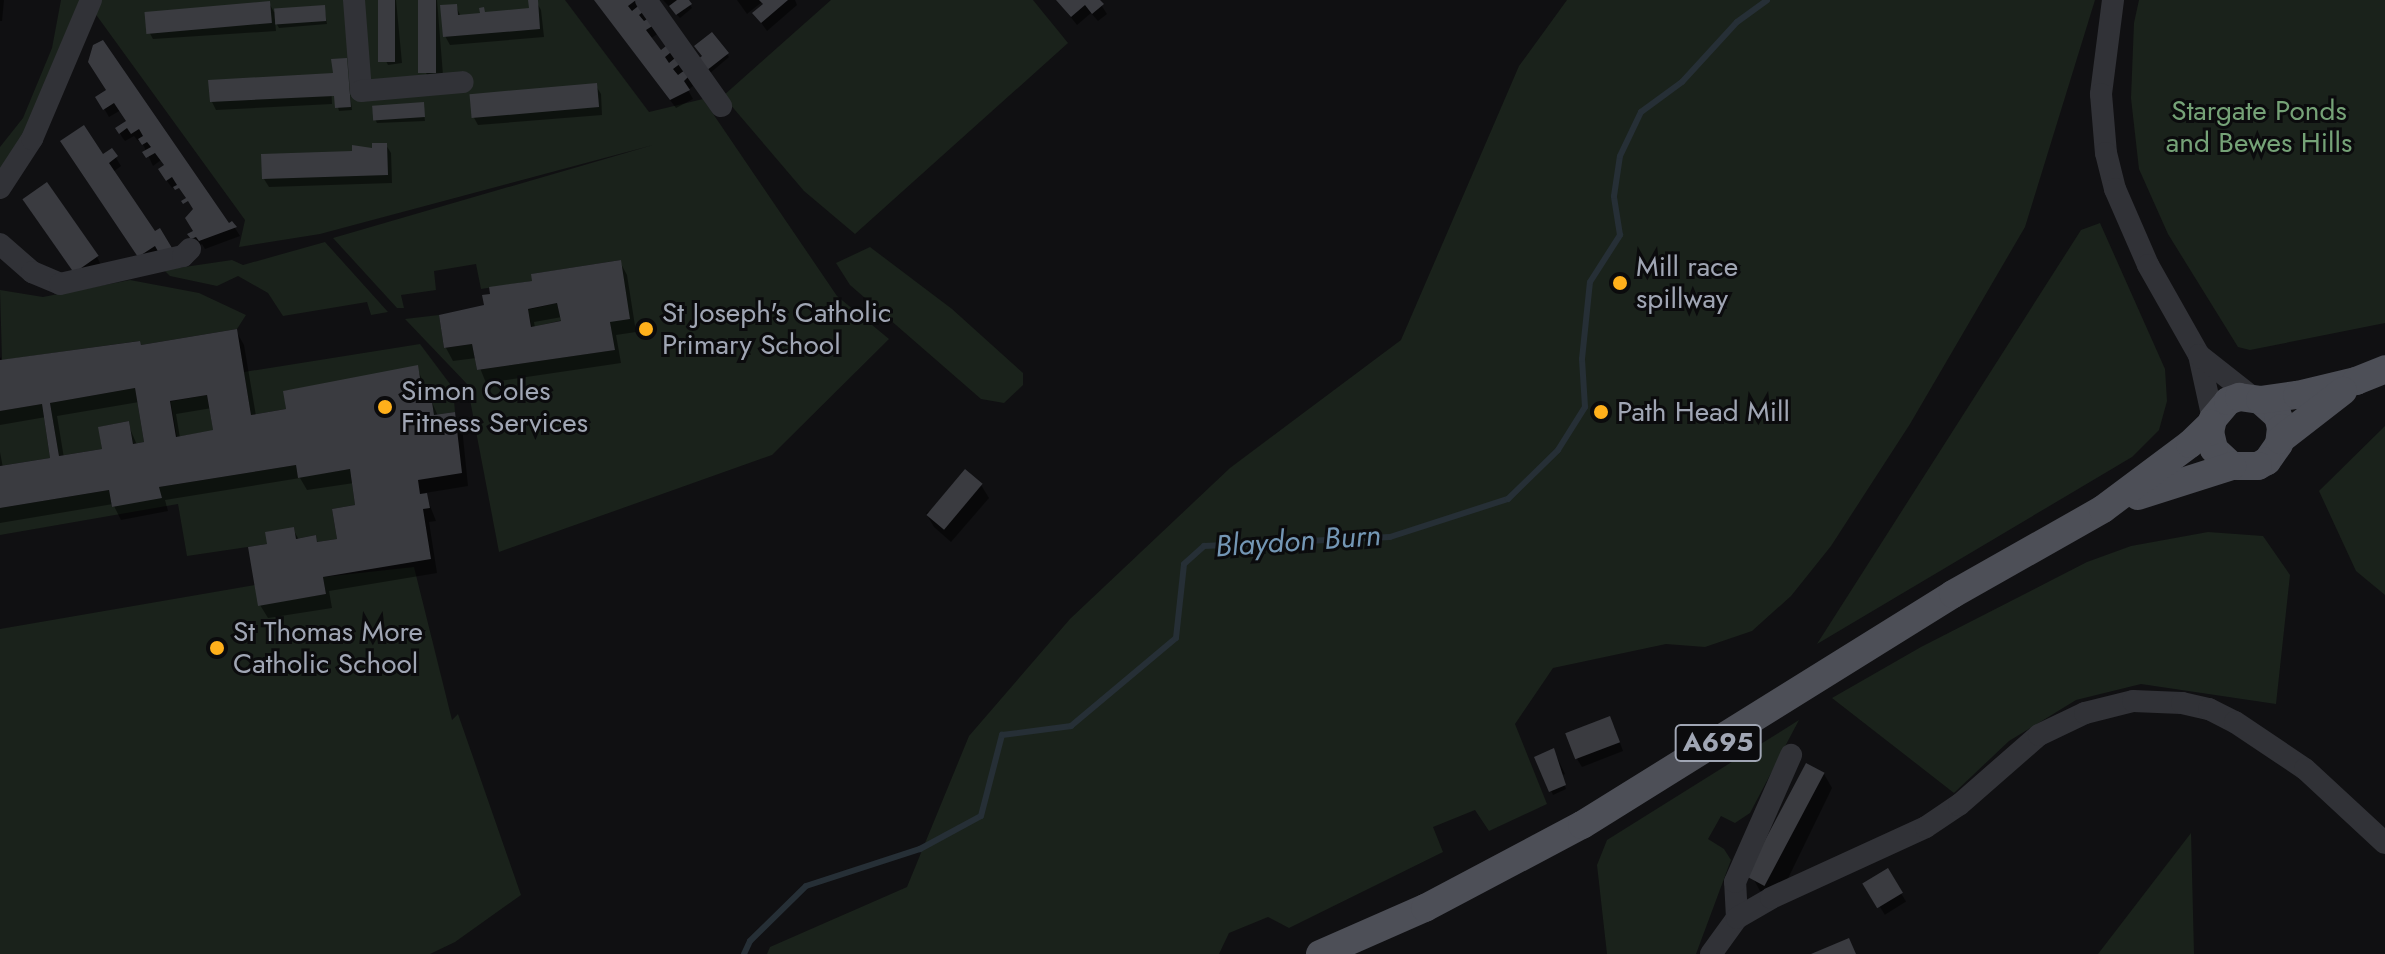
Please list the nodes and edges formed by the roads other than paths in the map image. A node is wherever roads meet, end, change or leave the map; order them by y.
1 (91, 0) edge
2 (354, 0) edge
3 (646, 0) edge
4 (2113, 0) edge
5 (463, 82) dead end
6 (721, 106) dead end
7 (0, 188) edge
8 (0, 244) edge
9 (190, 249) dead end
10 (2199, 355) junction
11 (2385, 369) edge
12 (2356, 381) junction
13 (2256, 399) junction
14 (2212, 421) junction
15 (2280, 440) junction
16 (2232, 466) junction
17 (2103, 509) junction
18 (1791, 755) dead end
19 (2385, 843) edge
20 (1737, 918) junction
21 (1320, 954) edge
22 (1711, 954) edge

1 - 7 street
2 - 5 street
3 - 6 street
4 - 10 street
8 - 9 street
10 - 13 street
10 - 14 street
11 - 12 main road, A695
12 - 13 main road, A695
12 - 15 main road, A695
13 - 14 main road, A695
13 - 15 main road
14 - 16 main road
14 - 17 main road, A695
15 - 16 main road, A695
16 - 17 main road, A695
17 - 21 main road, A695
18 - 20 street
19 - 20 street
20 - 22 street

